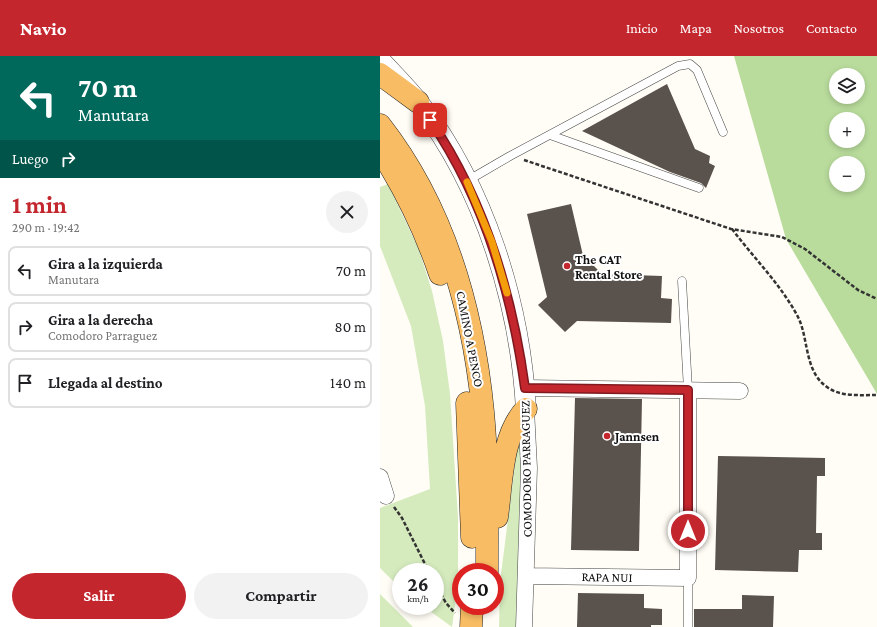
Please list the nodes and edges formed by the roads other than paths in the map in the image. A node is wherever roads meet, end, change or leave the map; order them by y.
1 (380, 60) edge
2 (380, 74) edge
3 (418, 102) junction
4 (380, 125) edge
5 (723, 132) dead end
6 (550, 135) junction
7 (380, 150) edge
8 (467, 182) junction
9 (699, 188) dead end
10 (682, 281) dead end
11 (688, 390) junction
12 (740, 391) dead end
13 (526, 399) junction
14 (380, 477) edge
15 (386, 496) road end
16 (473, 563) edge
17 (488, 563) edge
18 (489, 563) edge
19 (526, 576) junction
20 (688, 578) junction
21 (487, 615) edge
22 (486, 627) edge
23 (524, 627) edge
24 (688, 627) edge

1 - 3 street, COMODORO PARRAGUEZ
2 - 3 highway
3 - 8 street, COMODORO PARRAGUEZ
4 - 17 highway, CAMINO A PENCO
5 - 6 lane
6 - 8 lane
6 - 9 lane
7 - 16 highway, CAMINO A PENCO
8 - 13 street, COMODORO PARRAGUEZ
10 - 11 lane
11 - 12 street
11 - 13 street
11 - 20 street
13 - 18 highway
13 - 19 street, COMODORO PARRAGUEZ
14 - 15 street
19 - 20 street, RAPA NUI
19 - 23 street, COMODORO PARRAGUEZ
20 - 24 lane
21 - 22 highway

